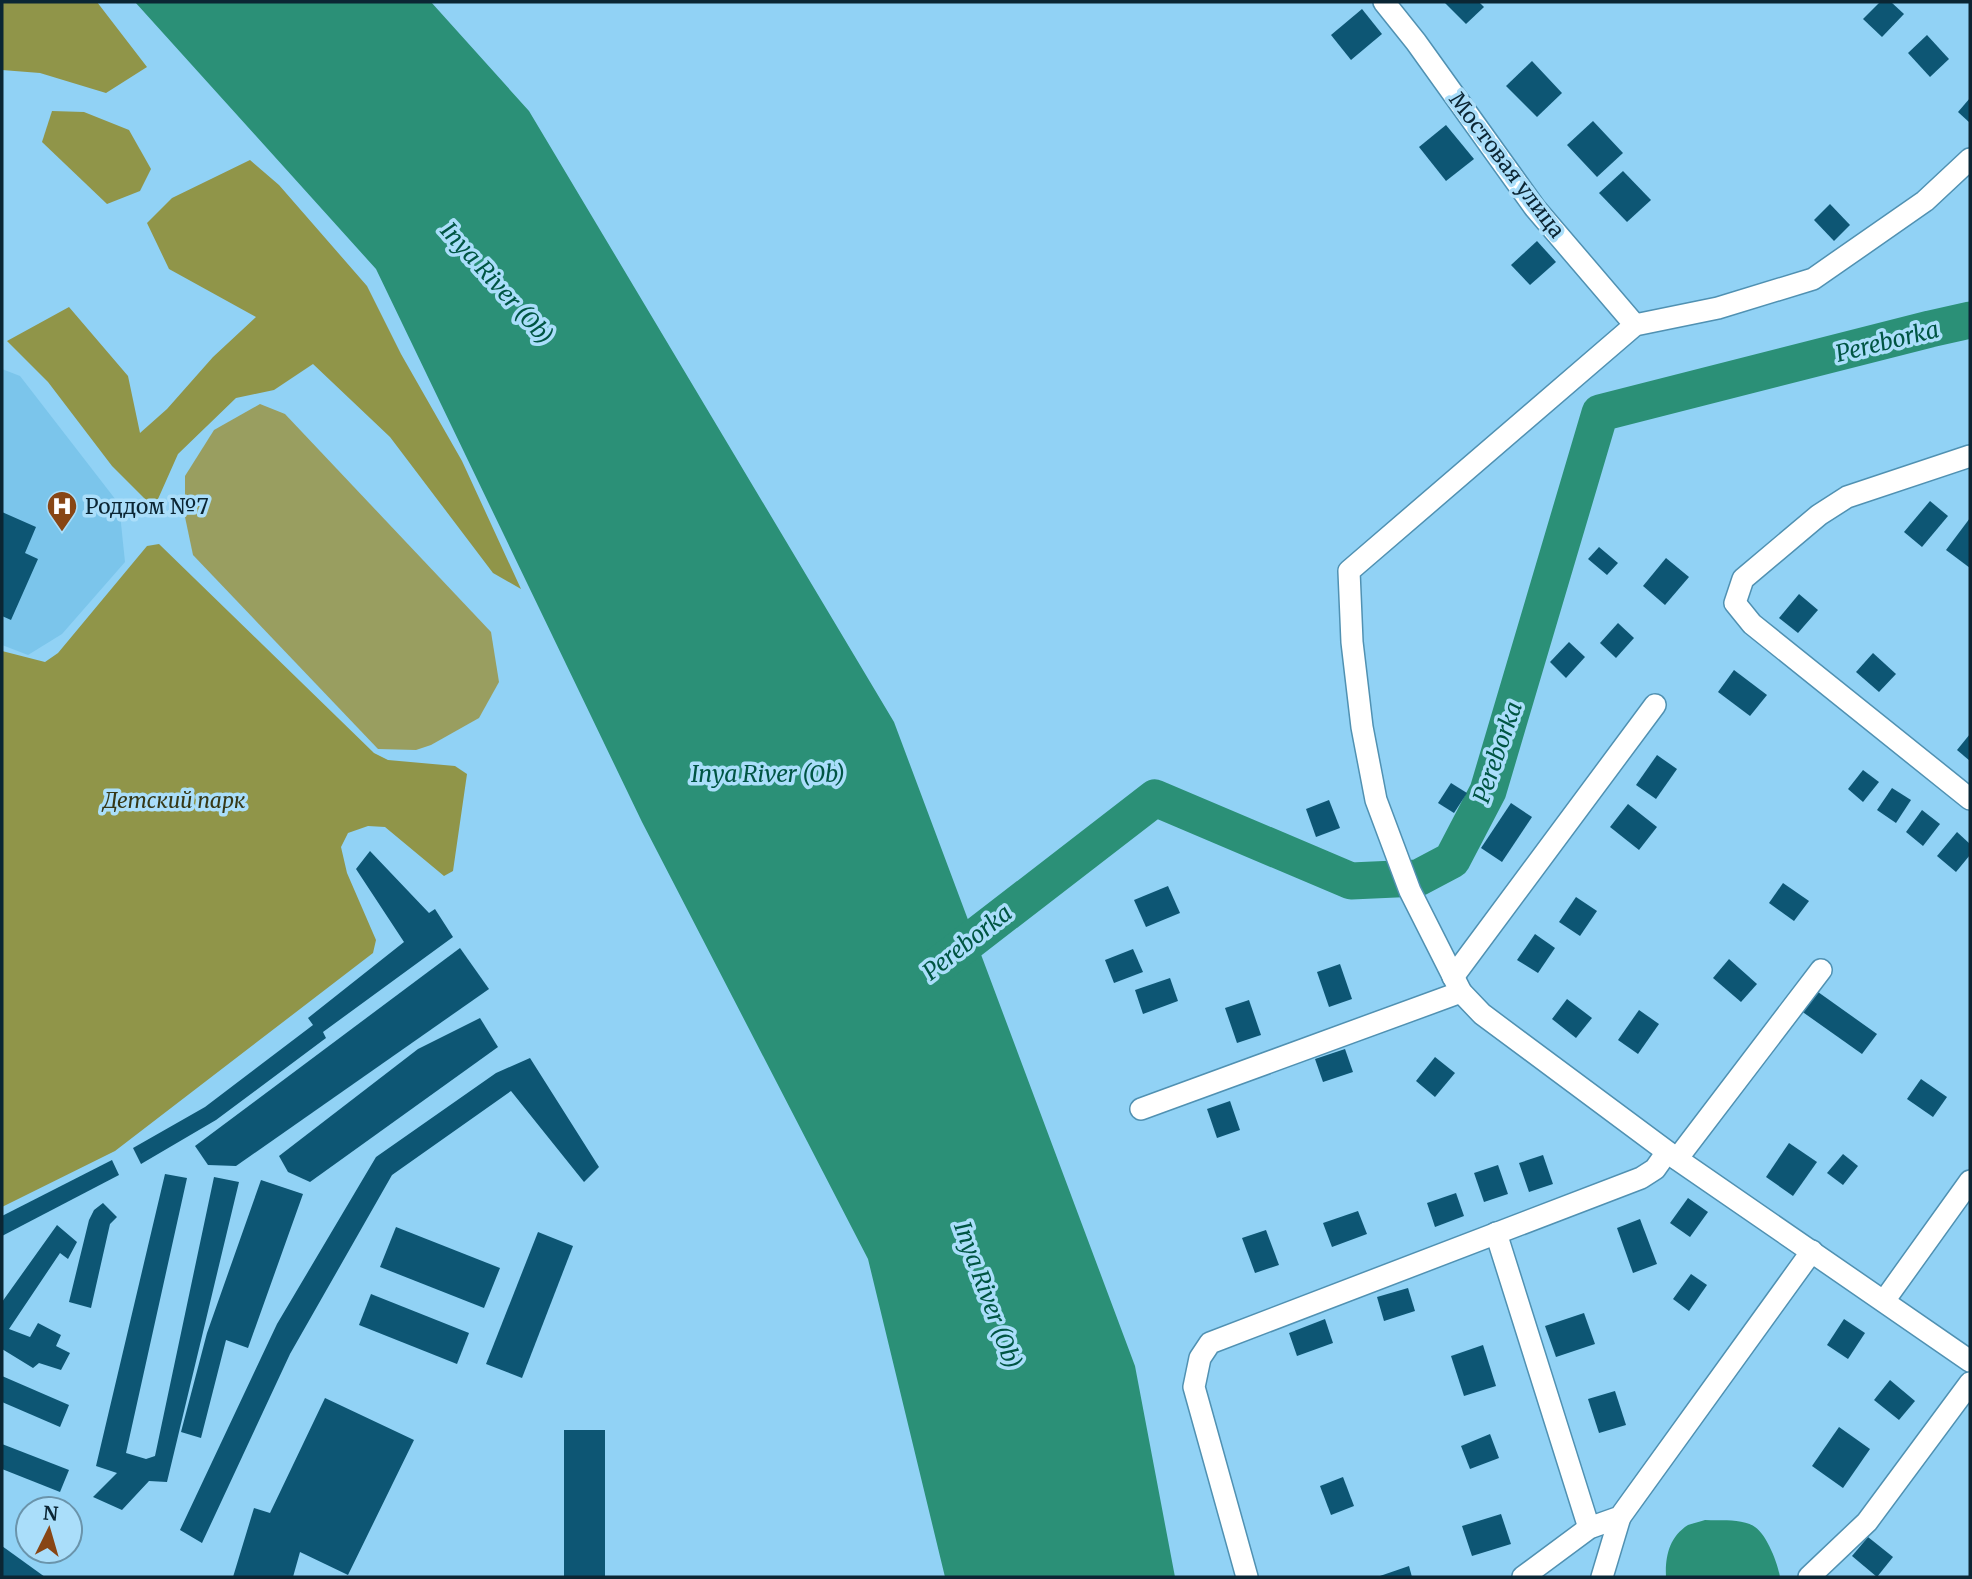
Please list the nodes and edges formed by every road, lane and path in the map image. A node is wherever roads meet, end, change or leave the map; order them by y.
1 (1384, 2) edge
2 (1970, 159) edge
3 (1635, 325) junction
4 (1970, 456) edge
5 (1655, 705) dead end
6 (1970, 799) edge
7 (1821, 970) dead end
8 (1457, 984) junction
9 (1141, 1109) dead end
10 (1672, 1156) junction
11 (1970, 1181) edge
12 (1496, 1233) junction
13 (1812, 1251) junction
14 (1884, 1301) junction
15 (1970, 1361) edge
16 (1970, 1383) edge
17 (1620, 1517) junction
18 (1589, 1528) junction
19 (1247, 1577) edge
20 (1523, 1577) edge
21 (1602, 1577) edge
22 (1809, 1577) edge

1 - 3 street, Мостовая улица
2 - 3 street
3 - 8 street
4 - 6 street
5 - 8 street
7 - 10 street
8 - 9 street
8 - 10 street
10 - 12 street
10 - 13 street
11 - 14 street
12 - 18 street
12 - 19 street
13 - 14 street
13 - 17 street
14 - 15 street
16 - 22 street
17 - 18 street
17 - 21 street
18 - 20 street

